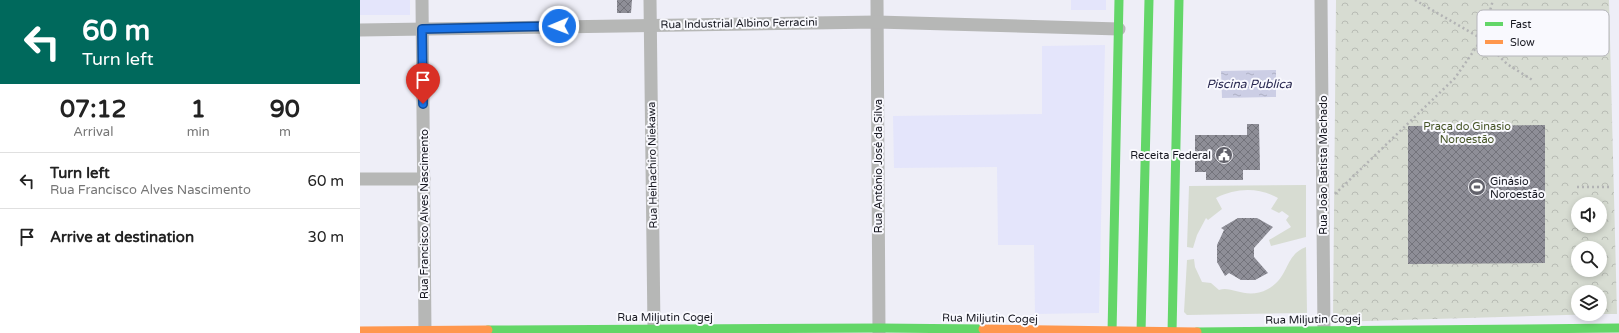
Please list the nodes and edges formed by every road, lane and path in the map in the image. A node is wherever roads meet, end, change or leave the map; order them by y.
1 (422, 0) edge
2 (650, 0) edge
3 (877, 0) edge
4 (1120, 0) edge
5 (1149, 0) edge
6 (1179, 0) edge
7 (1322, 0) edge
8 (1415, 0) edge
9 (1493, 0) edge
10 (1490, 10) edge
11 (878, 22) junction
12 (650, 24) junction
13 (422, 29) junction
14 (1119, 29) junction
15 (360, 30) edge
16 (1477, 36) edge
17 (1477, 46) edge
18 (1499, 56) edge
19 (1534, 81) dead end
20 (360, 179) edge
21 (424, 179) junction
22 (1578, 187) dead end
23 (1610, 187) dead end
24 (1323, 195) junction
25 (1619, 328) edge
26 (654, 329) junction
27 (360, 331) edge
28 (880, 331) edge
29 (1324, 331) junction
30 (425, 332) edge
31 (1112, 332) edge
32 (1141, 332) edge
33 (1172, 333) edge

1 - 13 street, Rua Francisco Alves Nascimento
2 - 12 street, Rua Heihachiro Niekawa
3 - 11 street, Rua Antônio José da Silva
4 - 14 street
5 - 32 street
6 - 33 street
7 - 24 street, Rua João Batista Machado
8 - 16 path
9 - 10 path
11 - 12 street, Rua Industrial Albino Ferracini
11 - 14 street, Rua Industrial Albino Ferracini
11 - 28 street, Rua Antônio José da Silva
12 - 13 street, Rua Industrial Albino Ferracini
12 - 26 street, Rua Heihachiro Niekawa
13 - 15 street, Rua Industrial Albino Ferracini
13 - 21 street, Rua Francisco Alves Nascimento
14 - 31 street
17 - 24 path
18 - 19 path
20 - 21 street
21 - 30 street, Rua Francisco Alves Nascimento
22 - 23 path
24 - 29 street, Rua João Batista Machado
25 - 29 street, Rua Miljutin Cogej
26 - 28 street, Rua Miljutin Cogej
26 - 30 street, Rua Miljutin Cogej
27 - 30 street, Rua Miljutin Cogej
28 - 31 street, Rua Miljutin Cogej
29 - 33 street, Rua Miljutin Cogej
31 - 32 street, Rua Miljutin Cogej
32 - 33 street, Rua Miljutin Cogej

